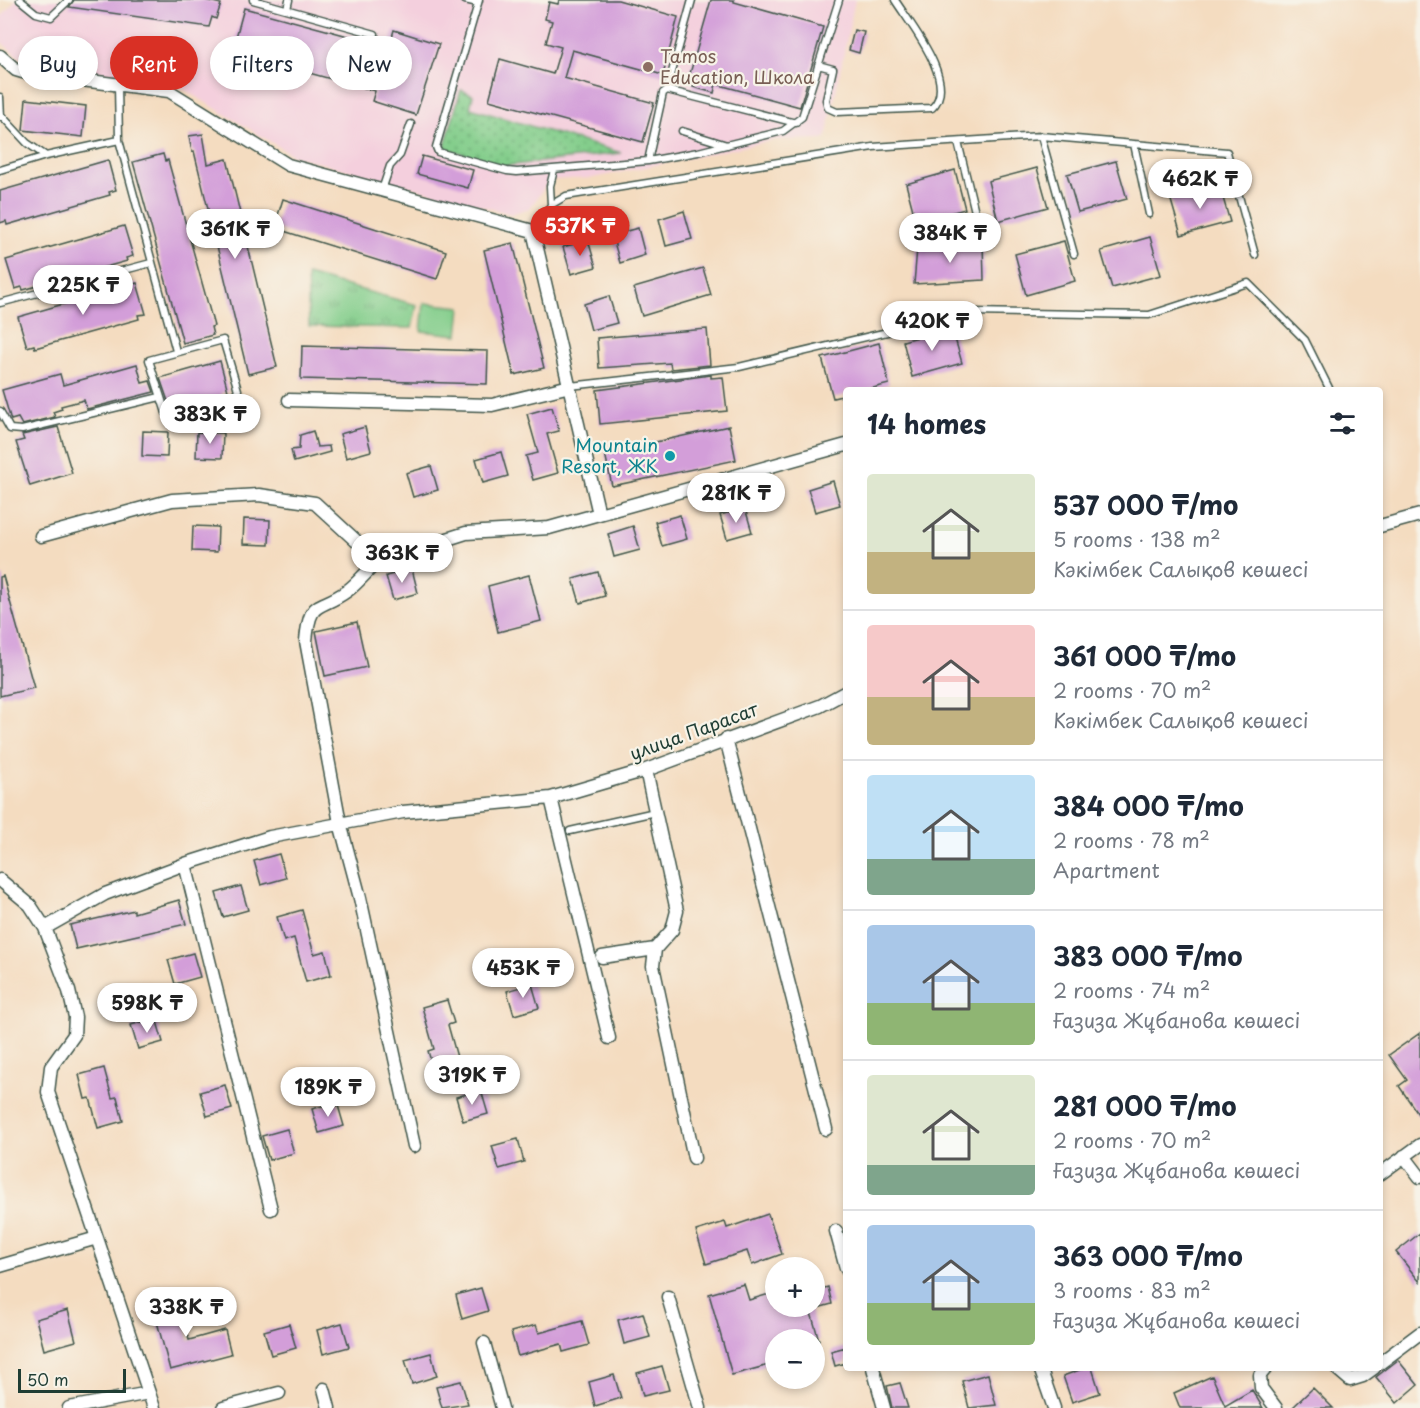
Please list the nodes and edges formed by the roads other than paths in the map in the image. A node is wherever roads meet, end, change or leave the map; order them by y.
1 (20, 0) edge
2 (69, 0) edge
3 (253, 0) edge
4 (289, 0) edge
5 (465, 0) edge
6 (692, 0) edge
7 (839, 0) edge
8 (895, 0) edge
9 (478, 2) edge
10 (286, 9) junction
11 (375, 34) dead end
12 (0, 56) edge
13 (818, 65) junction
14 (110, 83) edge
15 (118, 90) edge
16 (162, 90) edge
17 (667, 90) junction
18 (0, 97) edge
19 (1, 117) edge
20 (796, 123) junction
21 (411, 124) dead end
22 (682, 131) dead end
23 (1041, 136) junction
24 (119, 140) junction
25 (958, 142) junction
26 (1134, 144) junction
27 (728, 145) junction
28 (46, 156) junction
29 (648, 161) junction
30 (0, 170) edge
31 (554, 170) junction
32 (382, 190) junction
33 (551, 205) junction
34 (1149, 214) dead end
35 (977, 220) dead end
36 (533, 231) junction
37 (1074, 254) dead end
38 (1255, 255) dead end
39 (151, 263) junction
40 (0, 303) edge
41 (176, 351) junction
42 (570, 386) junction
43 (1329, 387) edge
44 (160, 397) junction
45 (289, 400) dead end
46 (0, 411) edge
47 (843, 446) edge
48 (599, 514) junction
49 (1420, 515) edge
50 (1383, 525) edge
51 (42, 536) dead end
52 (378, 561) junction
53 (843, 694) edge
54 (726, 739) junction
55 (646, 770) junction
56 (551, 798) junction
57 (655, 812) junction
58 (340, 823) junction
59 (570, 831) dead end
60 (185, 864) junction
61 (0, 880) edge
62 (45, 928) junction
63 (655, 949) junction
64 (602, 957) dead end
65 (609, 1038) dead end
66 (826, 1129) dead end
67 (1420, 1145) edge
68 (414, 1146) dead end
69 (1404, 1156) junction
70 (694, 1158) dead end
71 (1383, 1172) edge
72 (1420, 1177) edge
73 (270, 1209) dead end
74 (836, 1231) dead end
75 (97, 1238) junction
76 (843, 1257) edge
77 (0, 1266) edge
78 (668, 1298) dead end
79 (1420, 1333) edge
80 (484, 1343) dead end
81 (1383, 1362) edge
82 (874, 1371) edge
83 (1041, 1371) edge
84 (1263, 1371) edge
85 (1340, 1371) edge
86 (1370, 1371) edge
87 (324, 1389) dead end
88 (149, 1393) junction
89 (279, 1393) dead end
90 (69, 1408) edge
91 (154, 1408) edge
92 (223, 1408) edge
93 (329, 1408) edge
94 (502, 1408) edge
95 (700, 1408) edge
96 (884, 1408) edge
97 (1054, 1408) edge
98 (1276, 1408) edge

1 - 2 lane
3 - 10 lane
4 - 10 lane
5 - 9 lane
6 - 17 lane
7 - 13 lane
8 - 13 lane
9 - 31 lane
10 - 11 lane
12 - 14 street
13 - 20 lane
15 - 24 lane
16 - 32 street
17 - 20 lane
17 - 29 lane
18 - 19 lane
19 - 28 lane
20 - 27 lane
21 - 32 lane
22 - 27 lane
23 - 25 lane
23 - 26 lane
23 - 37 lane
24 - 28 lane
24 - 39 lane
25 - 33 lane
25 - 35 lane
26 - 34 lane
26 - 38 lane
27 - 29 lane
28 - 30 lane
29 - 31 lane
31 - 33 lane
32 - 36 street
33 - 36 lane
36 - 42 street
39 - 40 lane
39 - 41 lane
41 - 44 lane
41 - 44 lane
42 - 43 lane
42 - 45 street
42 - 48 street
44 - 46 lane
47 - 48 street
48 - 52 street
49 - 50 street
51 - 52 street
52 - 58 street
53 - 54 street, улица Парасат
54 - 55 street, улица Парасат
54 - 66 street
55 - 56 street, улица Парасат
55 - 57 street
56 - 58 street, улица Парасат
56 - 65 street
57 - 59 lane
57 - 63 street
58 - 60 street, улица Парасат
58 - 68 street
60 - 62 street, улица Парасат
60 - 73 street
61 - 62 street
62 - 75 street
63 - 64 street
63 - 70 street
67 - 69 street
69 - 71 street
69 - 72 street
74 - 76 street
75 - 77 street
75 - 88 street
78 - 95 street
79 - 81 street
80 - 94 street
82 - 96 street
83 - 97 street
84 - 98 street
85 - 86 street
87 - 93 street
88 - 90 street
88 - 91 street
89 - 92 street

